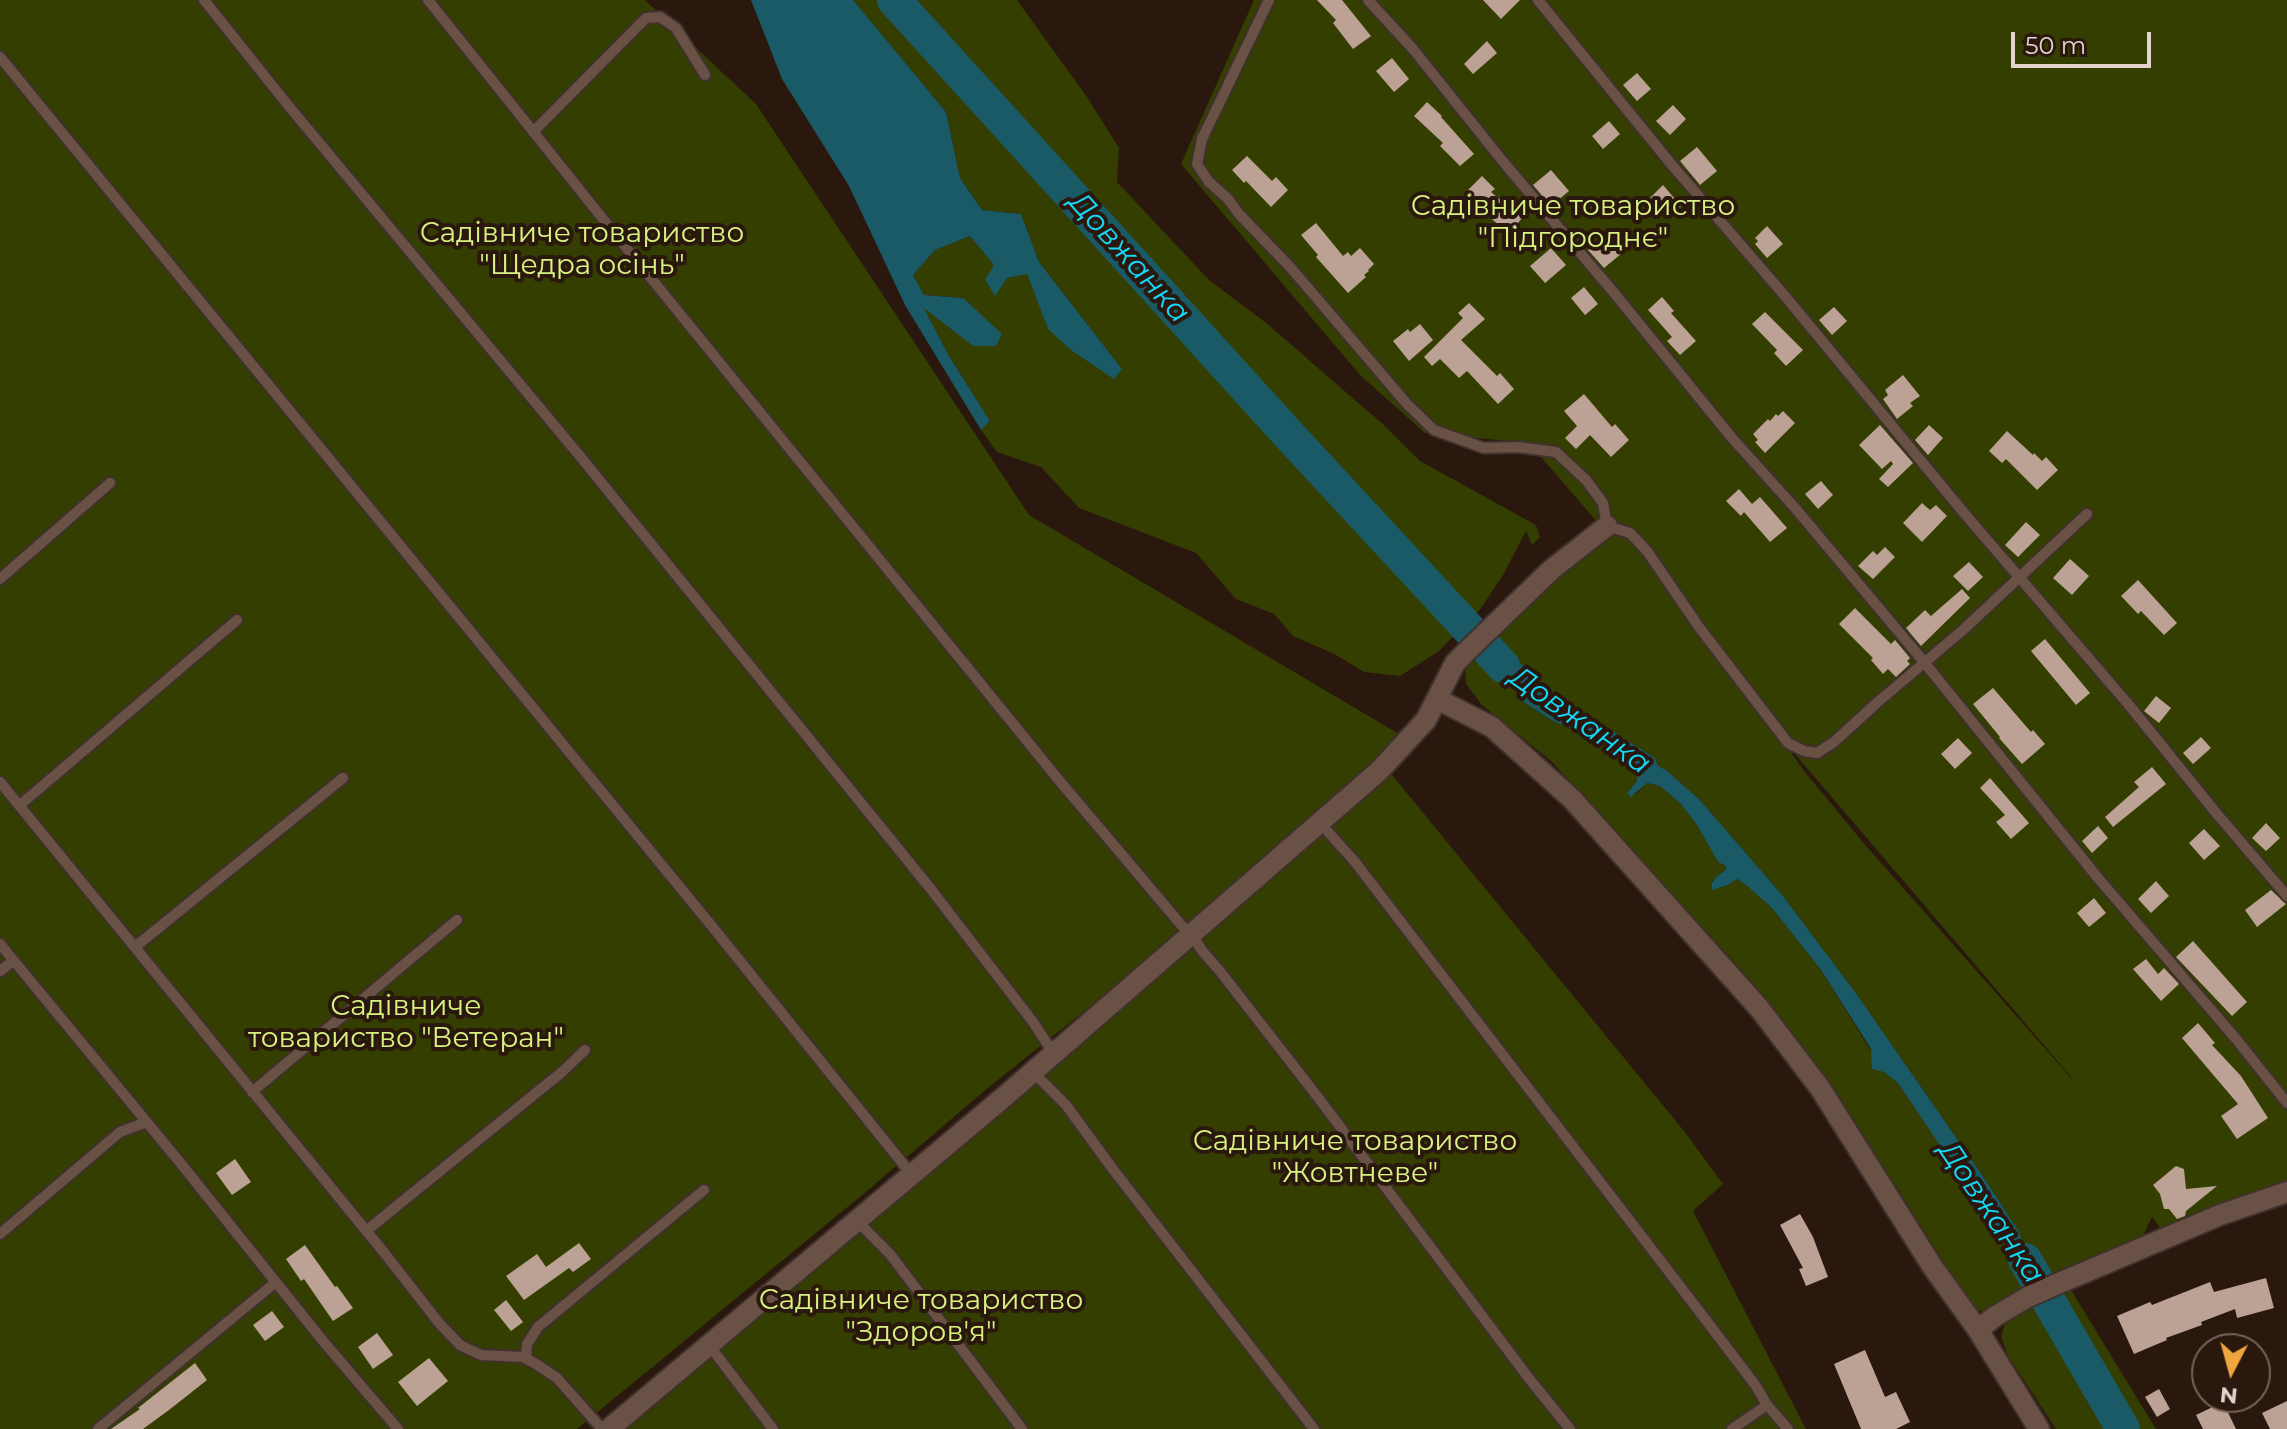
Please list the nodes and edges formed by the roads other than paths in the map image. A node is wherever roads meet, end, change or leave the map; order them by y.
1 (204, 0) edge
2 (428, 0) edge
3 (1269, 0) edge
4 (1368, 0) edge
5 (1538, 0) edge
6 (0, 57) edge
7 (705, 75) dead end
8 (533, 132) junction
9 (110, 483) dead end
10 (2087, 514) dead end
11 (1607, 526) junction
12 (2019, 576) junction
13 (0, 579) edge
14 (237, 620) dead end
15 (1924, 662) junction
16 (1437, 699) junction
17 (343, 778) dead end
18 (0, 782) edge
19 (20, 805) junction
20 (1321, 824) junction
21 (2287, 896) edge
22 (457, 920) dead end
23 (1192, 935) junction
24 (0, 944) edge
25 (135, 947) junction
26 (13, 961) junction
27 (0, 971) edge
28 (585, 1050) dead end
29 (1054, 1054) junction
30 (1033, 1072) junction
31 (252, 1092) junction
32 (2287, 1103) edge
33 (147, 1122) junction
34 (912, 1175) junction
35 (704, 1190) dead end
36 (2287, 1192) edge
37 (857, 1221) junction
38 (366, 1231) junction
39 (0, 1234) edge
40 (276, 1282) junction
41 (1978, 1330) junction
42 (708, 1344) junction
43 (526, 1358) junction
44 (1767, 1405) junction
45 (98, 1429) edge
46 (398, 1429) edge
47 (602, 1429) edge
48 (609, 1429) edge
49 (773, 1429) edge
50 (1022, 1429) edge
51 (1314, 1429) edge
52 (1570, 1429) edge
53 (1732, 1429) edge
54 (1788, 1429) edge
55 (2039, 1429) edge

1 - 29 lane
2 - 8 lane
3 - 11 lane
4 - 15 lane
5 - 12 lane
6 - 34 lane
7 - 8 lane
8 - 23 lane
9 - 13 lane
10 - 12 lane
11 - 15 lane
11 - 16 street
12 - 15 lane
12 - 21 lane
14 - 19 lane
15 - 32 lane
16 - 20 street
16 - 41 street
17 - 25 lane
18 - 19 lane
19 - 25 lane
20 - 23 street
20 - 44 lane
22 - 31 lane
23 - 29 street
23 - 52 lane
24 - 26 lane
25 - 31 lane
26 - 27 lane
26 - 33 lane
28 - 38 lane
29 - 30 street
30 - 34 street
30 - 51 lane
31 - 38 lane
33 - 39 lane
33 - 40 lane
34 - 37 street
35 - 43 lane
36 - 41 street
37 - 42 street
37 - 50 lane
38 - 43 lane
40 - 45 lane
40 - 46 lane
41 - 55 street
42 - 48 street
42 - 49 lane
43 - 47 lane
44 - 53 lane
44 - 54 lane

